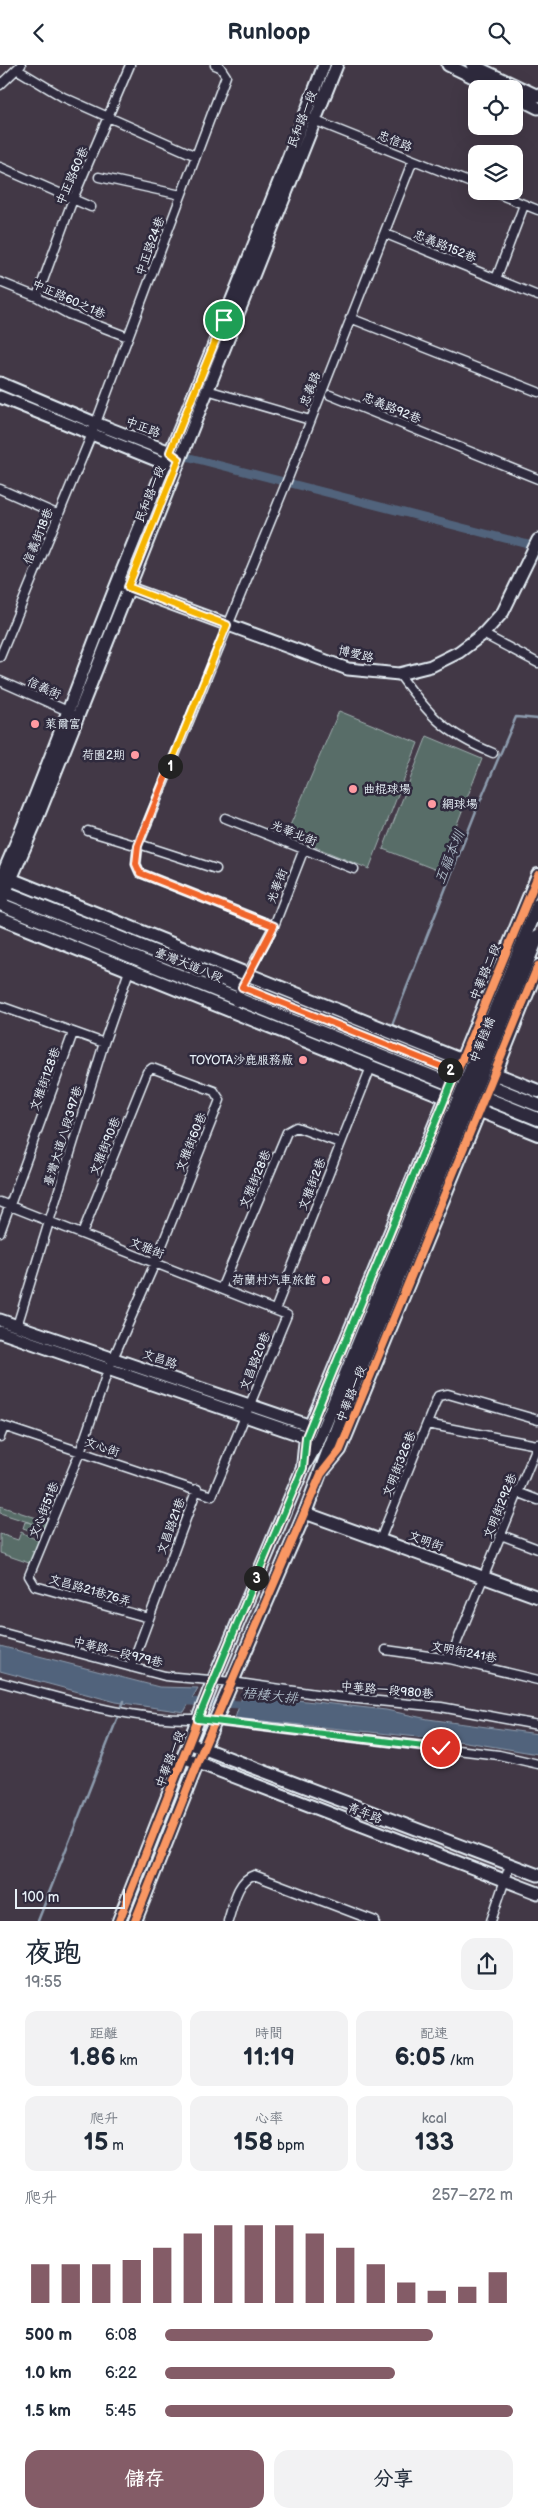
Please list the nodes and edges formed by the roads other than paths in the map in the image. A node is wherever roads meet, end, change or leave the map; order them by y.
1 (130, 65) edge
2 (216, 65) edge
3 (324, 65) edge
4 (337, 65) edge
5 (448, 65) edge
6 (472, 65) edge
7 (20, 67) edge
8 (479, 80) edge
9 (0, 85) edge
10 (538, 96) edge
11 (523, 100) edge
12 (538, 108) edge
13 (304, 117) junction
14 (108, 119) junction
15 (316, 122) junction
16 (196, 156) junction
17 (413, 160) junction
18 (0, 167) edge
19 (99, 177) dead end
20 (468, 182) edge
21 (181, 195) junction
22 (73, 199) junction
23 (512, 200) edge
24 (524, 205) junction
25 (91, 207) dead end
26 (538, 210) edge
27 (386, 234) junction
28 (496, 279) junction
29 (0, 282) edge
30 (538, 296) edge
31 (37, 297) junction
32 (350, 318) junction
33 (128, 337) junction
34 (0, 383) edge
35 (207, 390) junction
36 (538, 392) edge
37 (330, 395) dead end
38 (0, 397) edge
39 (310, 419) junction
40 (95, 423) junction
41 (91, 435) junction
42 (175, 455) junction
43 (166, 464) junction
44 (538, 479) edge
45 (0, 489) edge
46 (59, 515) junction
47 (538, 540) edge
48 (123, 585) junction
49 (227, 625) junction
50 (483, 635) junction
51 (0, 657) edge
52 (538, 663) edge
53 (399, 674) junction
54 (0, 681) edge
55 (74, 714) junction
56 (493, 753) dead end
57 (225, 818) dead end
58 (88, 831) dead end
59 (138, 845) junction
60 (304, 849) junction
61 (216, 869) dead end
62 (354, 869) dead end
63 (538, 875) edge
64 (3, 878) edge
65 (1, 900) edge
66 (538, 905) edge
67 (0, 918) edge
68 (274, 926) junction
69 (538, 936) edge
70 (143, 961) junction
71 (538, 966) edge
72 (128, 969) junction
73 (245, 981) junction
74 (235, 1005) junction
75 (0, 1007) edge
76 (74, 1033) junction
77 (104, 1043) junction
78 (460, 1060) junction
79 (371, 1067) junction
80 (152, 1068) joint
81 (494, 1074) junction
82 (451, 1083) junction
83 (538, 1091) edge
84 (486, 1097) junction
85 (538, 1105) edge
86 (538, 1119) edge
87 (538, 1134) edge
88 (340, 1143) junction
89 (0, 1202) edge
90 (10, 1206) junction
91 (48, 1221) junction
92 (0, 1232) edge
93 (82, 1234) junction
94 (155, 1263) junction
95 (221, 1289) junction
96 (274, 1310) junction
97 (287, 1315) joint
98 (0, 1320) edge
99 (17, 1326) junction
100 (0, 1332) edge
101 (114, 1357) junction
102 (108, 1370) junction
103 (341, 1400) junction
104 (250, 1404) junction
105 (246, 1417) junction
106 (538, 1419) edge
107 (427, 1424) junction
108 (2, 1426) edge
109 (309, 1431) junction
110 (0, 1437) edge
111 (538, 1445) edge
112 (80, 1452) junction
113 (303, 1468) junction
114 (320, 1474) junction
115 (197, 1489) junction
116 (517, 1492) junction
117 (538, 1500) edge
118 (305, 1513) junction
119 (501, 1535) junction
120 (380, 1539) junction
121 (538, 1549) edge
122 (30, 1576) joint
123 (483, 1576) junction
124 (538, 1597) edge
125 (149, 1619) junction
126 (0, 1632) edge
127 (386, 1650) dead end
128 (450, 1659) junction
129 (131, 1667) junction
130 (538, 1679) edge
131 (0, 1682) edge
132 (211, 1685) junction
133 (230, 1688) junction
134 (198, 1719) junction
135 (215, 1722) junction
136 (538, 1725) edge
137 (188, 1743) junction
138 (203, 1749) junction
139 (183, 1757) junction
140 (197, 1763) junction
141 (538, 1764) edge
142 (510, 1865) junction
143 (538, 1875) edge
144 (505, 1882) junction
145 (538, 1893) edge
146 (119, 1921) edge
147 (135, 1921) edge
148 (228, 1921) edge
149 (375, 1921) edge
150 (491, 1921) edge

1 - 14 street, 中正路60巷
2 - 16 street, 中正路24巷
3 - 13 street, 民和路一段
4 - 15 street, 民和路一段
5 - 8 street
6 - 10 street
7 - 9 street
7 - 14 street
11 - 12 street
13 - 15 street, 忠信路
13 - 42 street, 民和路一段
14 - 16 street
14 - 22 street, 中正路60巷
15 - 17 street, 忠信路
15 - 35 street, 民和路一段
16 - 21 street, 中正路24巷
17 - 20 street, 忠信路
17 - 27 street, 忠義路
18 - 22 street
19 - 21 street
21 - 33 street, 中正路24巷
22 - 25 street
22 - 31 street, 中正路60巷
23 - 24 street
24 - 26 street
24 - 28 street
27 - 28 street, 忠義路152巷
27 - 32 street, 忠義路
28 - 30 street, 忠義路152巷
29 - 31 street, 中正路60之1巷
31 - 33 street, 中正路60之1巷
32 - 36 street
32 - 39 street, 忠義路
33 - 40 street, 中正路24巷
34 - 40 street, 中正路
35 - 39 street
35 - 42 street, 民和路一段
37 - 44 street, 忠義路92巷
38 - 41 street
39 - 49 street, 忠義路
40 - 41 street, 信義街18巷
40 - 42 street, 中正路
41 - 43 street
41 - 46 street, 信義街18巷
42 - 43 street
42 - 48 street, 民和路一段
43 - 48 street, 民和路一段
45 - 46 street
46 - 51 street, 信義街18巷
47 - 50 street, 博愛路
48 - 49 street, 博愛路
48 - 55 street, 民和路一段
49 - 53 street, 博愛路
49 - 59 street, 忠義路
50 - 52 street
50 - 53 street, 博愛路
53 - 56 street
54 - 55 street, 信義街
55 - 64 street, 民和路一段
57 - 60 street, 光華北街
58 - 59 street
59 - 61 street
59 - 68 street
60 - 62 street, 光華北街
60 - 68 street, 光華街
63 - 78 main road, 中華路二段
64 - 65 street, 民和路一段
64 - 73 main road, 臺灣大道八段
65 - 70 main road, 臺灣大道八段
65 - 73 main road, 臺灣大道八段
66 - 103 main road, 中華陸橋, bridge
67 - 72 main road, 臺灣大道八段
68 - 73 street, 光華街
69 - 103 main road, 中華陸橋, bridge
70 - 72 street
70 - 74 main road, 臺灣大道八段
71 - 81 main road
72 - 74 main road, 臺灣大道八段
72 - 77 street, 臺灣大道八段397巷
73 - 74 street, 光華街
73 - 78 main road, 臺灣大道八段
73 - 82 main road, 臺灣大道八段
74 - 79 main road, 臺灣大道八段
74 - 82 main road, 臺灣大道八段
75 - 76 street
76 - 77 street
76 - 90 street, 文雅街128巷
77 - 91 street, 臺灣大道八段397巷
78 - 81 main road, 臺灣大道八段
78 - 82 main road, 中華路二段
78 - 84 main road, 臺灣大道八段
79 - 82 main road, 臺灣大道八段
79 - 88 street, 文雅街2巷
80 - 93 street, 文雅街90巷
80 - 94 street, 文雅街60巷
81 - 83 main road, 臺灣大道八段
81 - 84 main road
82 - 84 main road, 臺灣大道八段
82 - 84 main road, 臺灣大道八段
82 - 109 main road, 中華路一段
84 - 85 main road, 臺灣大道八段
84 - 86 main road, 臺灣大道八段
84 - 87 main road, 臺灣大道八段
84 - 114 main road, 中華路一段
88 - 95 street, 文雅街28巷
88 - 96 street, 文雅街2巷
89 - 90 street, 文雅街
90 - 91 street, 文雅街
90 - 92 street, 文雅街128巷
91 - 93 street, 文雅街
91 - 99 street, 臺灣大道八段397巷
93 - 94 street, 文雅街
94 - 95 street, 文雅街
94 - 101 street, 文心街51巷
95 - 96 street, 文雅街
96 - 97 street, 文雅街
97 - 104 street, 文昌路20巷
98 - 99 street, 文昌路
99 - 101 street, 文昌路
100 - 102 street
101 - 102 street, 文心街51巷
101 - 104 street, 文昌路
102 - 105 street
102 - 112 street, 文心街51巷
103 - 113 main road, 中華路一段
103 - 114 main road, 中華路一段
104 - 105 street, 文昌路20巷
104 - 109 street, 文昌路
105 - 109 street
105 - 115 street, 文昌路21巷
106 - 107 street, 文明街326巷
107 - 111 street
107 - 120 street, 文明街326巷
108 - 110 street
108 - 112 street, 文心街
109 - 113 main road, 中華路一段
111 - 116 street, 文明街292巷
112 - 115 street, 文心街
112 - 122 street, 文心街51巷
113 - 132 main road, 中華路一段
114 - 118 main road, 中華路一段
115 - 125 street, 文昌路21巷
116 - 117 street
116 - 119 street, 文明街292巷
118 - 120 street, 文明街
118 - 133 main road, 中華路一段
119 - 121 street
119 - 123 street, 文明街292巷
120 - 123 street, 文明街
122 - 125 street, 文昌路21巷76弄
123 - 124 street, 文明街
123 - 128 street, 文明街292巷
125 - 129 street, 文昌路21巷
126 - 129 street, 中華路一段979巷
127 - 128 street, 文明街241巷
128 - 130 street, 文明街241巷
129 - 132 street, 中華路一段979巷
131 - 134 street
132 - 133 street, 中華路一段979巷
132 - 134 main road, 中華路一段
133 - 135 main road, 中華路一段
133 - 136 street, 中華路一段980巷
134 - 135 street
134 - 137 main road, 中華路一段
135 - 138 main road, 中華路一段
135 - 141 street
137 - 138 street, 青年路
137 - 139 main road, 中華路一段
138 - 140 main road, 中華路一段
138 - 142 street, 青年路
139 - 140 street, 青年路
139 - 146 main road, 中華路一段
140 - 144 street, 青年路
140 - 147 main road, 中華路一段
142 - 143 street, 青年路
142 - 144 street
144 - 145 street, 青年路
144 - 150 street
148 - 149 street

